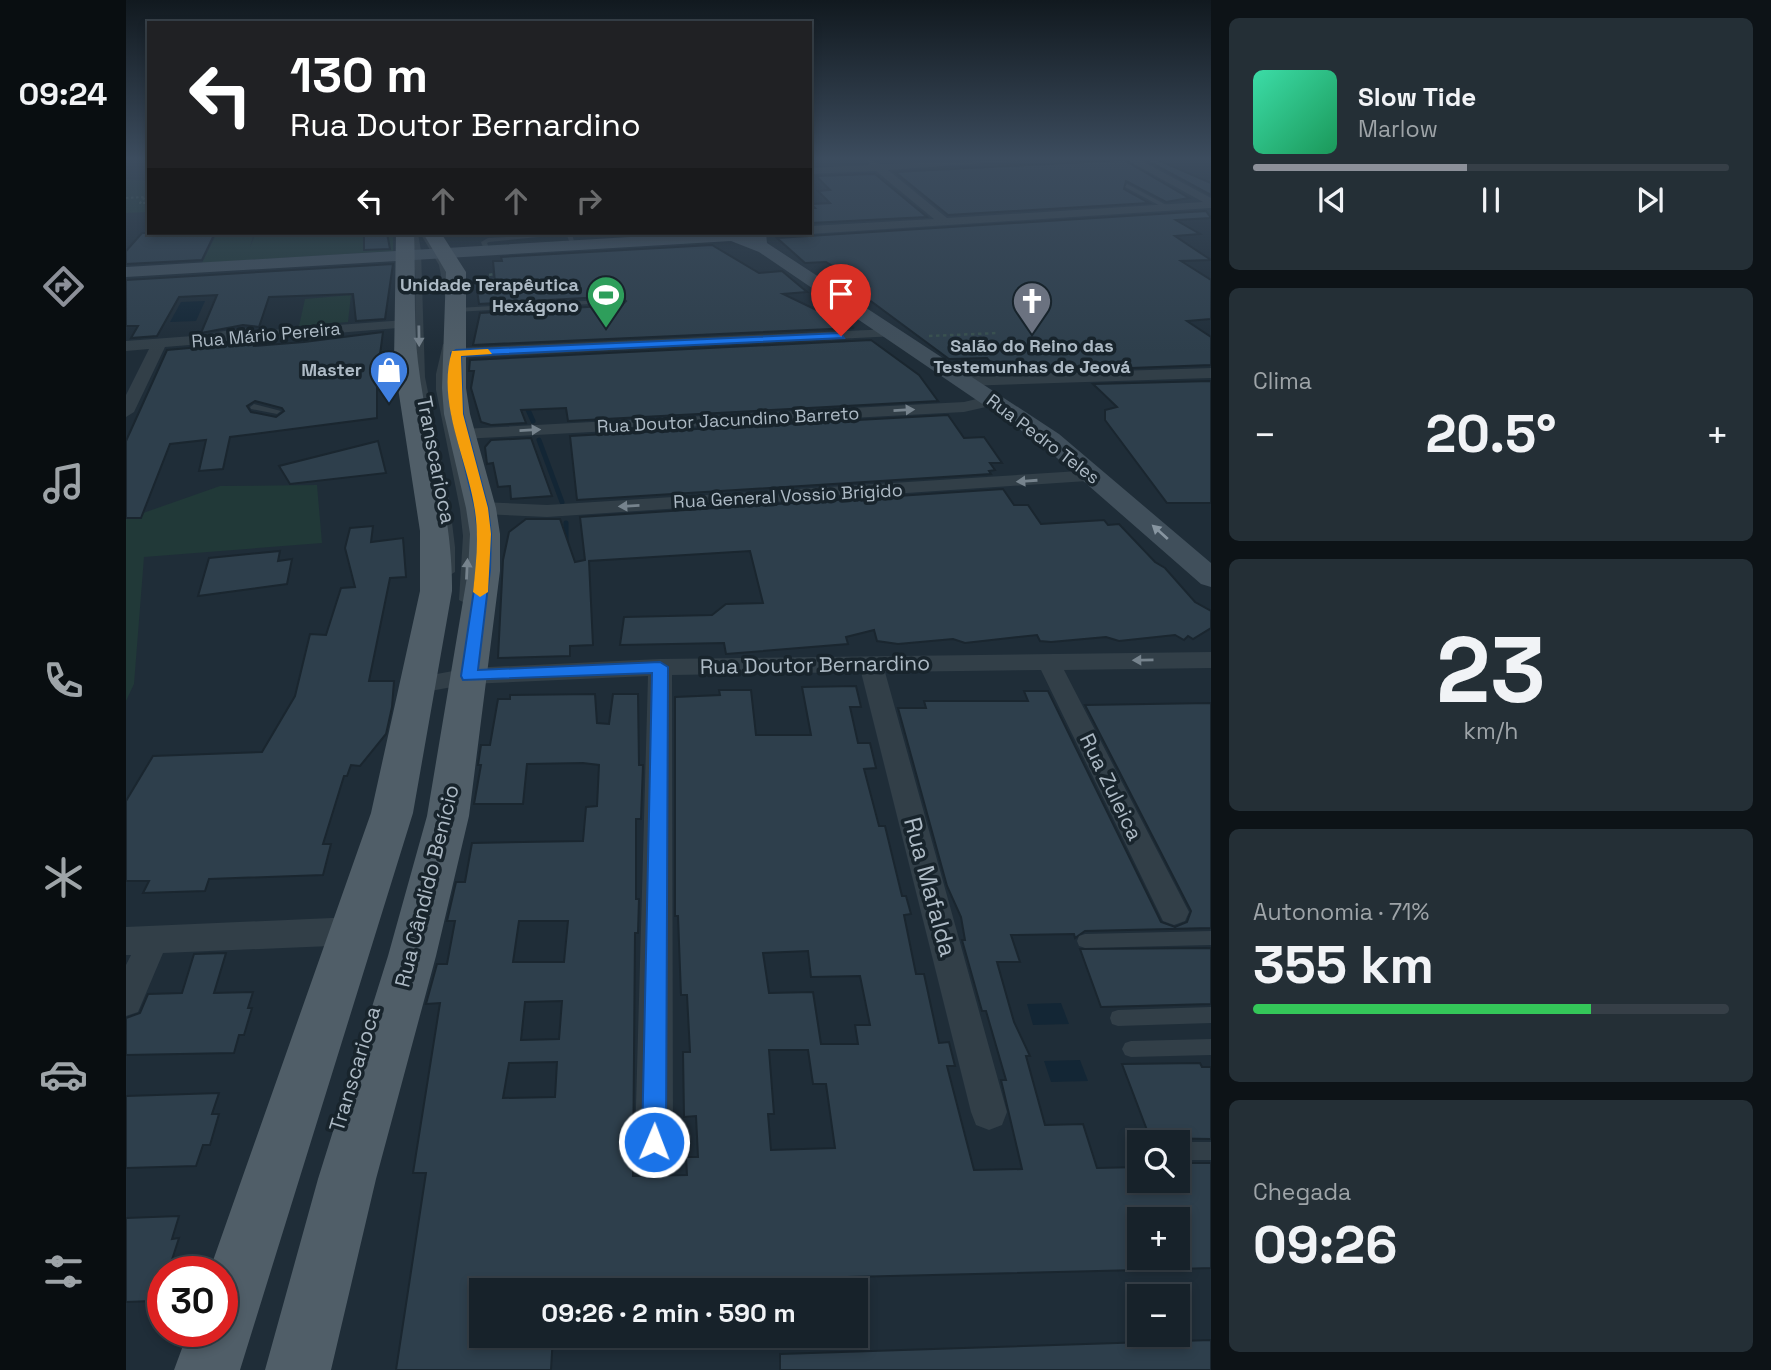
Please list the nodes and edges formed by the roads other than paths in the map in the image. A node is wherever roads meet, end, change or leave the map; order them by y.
1 (912, 224) edge
2 (812, 230) edge
3 (545, 235) edge
4 (669, 236) edge
5 (728, 236) joint
6 (764, 237) edge
7 (571, 239) edge
8 (423, 243) edge
9 (487, 250) junction
10 (126, 272) edge
11 (620, 301) dead end
12 (457, 310) junction
13 (405, 324) junction
14 (894, 335) junction
15 (159, 344) junction
16 (126, 346) edge
17 (456, 353) junction
18 (1211, 373) edge
19 (963, 381) junction
20 (993, 400) junction
21 (254, 407) dead end
22 (276, 411) dead end
23 (126, 412) edge
24 (462, 434) junction
25 (1096, 476) junction
26 (481, 508) junction
27 (1211, 578) edge
28 (1211, 660) edge
29 (870, 663) junction
30 (1049, 663) junction
31 (660, 667) junction
32 (441, 675) junction
33 (443, 737) dead end
34 (1174, 912) dead end
35 (354, 931) junction
36 (1211, 938) edge
37 (139, 941) edge
38 (1085, 941) dead end
39 (126, 1001) edge
40 (1211, 1015) edge
41 (1118, 1018) dead end
42 (1211, 1047) edge
43 (1130, 1049) dead end
44 (989, 1112) dead end
45 (654, 1142) dead end
46 (1190, 1151) edge
47 (1211, 1151) edge
48 (238, 1276) edge
49 (215, 1347) edge
50 (207, 1370) edge
51 (298, 1370) edge

1 - 2 street
3 - 9 lane
4 - 5 street
4 - 7 street
5 - 6 street, Rua Pedro Teles
6 - 14 street, Rua Pedro Teles
7 - 9 street
8 - 9 street
8 - 10 street
8 - 12 main road, Rua Cândido Benício
8 - 13 main road, Rua Cândido Benício
8 -> 32 lane, Transcarioca
32 -> 8 lane, Transcarioca
11 - 12 lane
12 - 17 main road, Rua Cândido Benício
13 - 15 street, Rua Mário Pereira
13 - 32 main road, Rua Cândido Benício
14 - 17 street
14 - 19 street, Rua Pedro Teles
15 - 16 street, Rua Mário Pereira
15 - 23 street
17 - 24 main road, Rua Cândido Benício
18 - 19 street
19 - 20 street, Rua Pedro Teles
24 -> 20 street, Rua Doutor Jacundino Barreto
20 - 25 street, Rua Pedro Teles
21 - 22 lane
24 - 26 main road, Rua Cândido Benício
25 -> 26 street, Rua General Vossio Brigido
27 -> 25 street, Rua Pedro Teles
26 - 32 main road, Rua Cândido Benício
28 -> 30 street, Rua Doutor Bernardino
29 - 30 street, Rua Doutor Bernardino
29 - 31 street, Rua Doutor Bernardino
29 - 44 street, Rua Mafalda
30 - 34 street, Rua Zuleica
31 - 32 street, Rua Doutor Bernardino
31 - 45 street
32 - 33 lane, Transcarioca
32 - 35 main road, Rua Cândido Benício
32 - 51 main road, Rua Cândido Benício
35 - 37 street
35 - 48 main road, Rua Cândido Benício
36 - 38 lane
37 - 39 street
40 - 41 lane
42 - 43 lane
46 - 47 lane
49 - 50 main road

